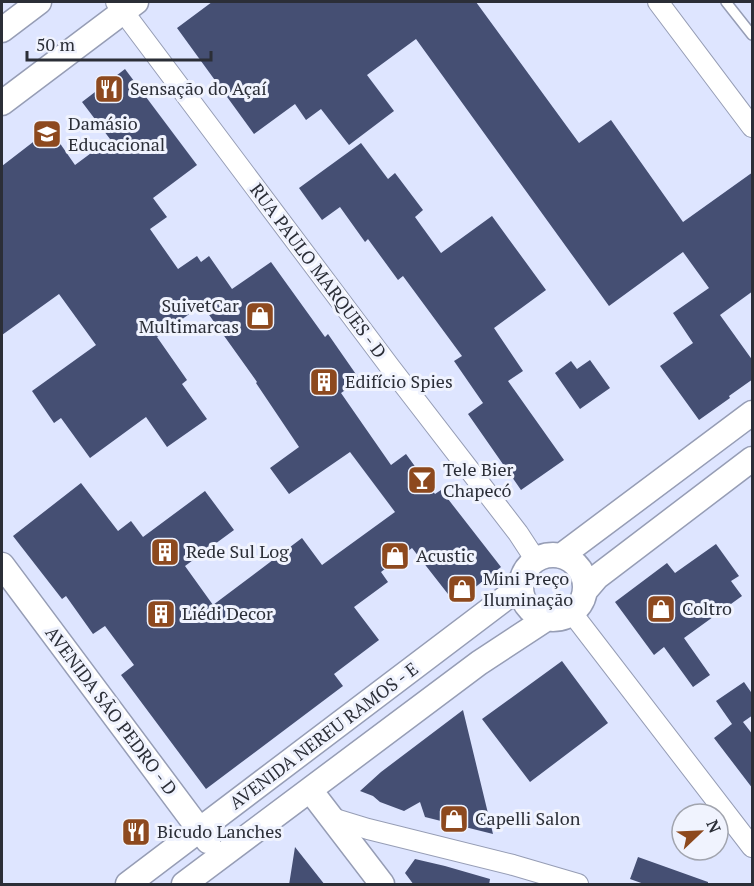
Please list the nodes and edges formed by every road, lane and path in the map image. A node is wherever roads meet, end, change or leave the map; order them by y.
1 (39, 2) edge
2 (658, 2) edge
3 (726, 2) edge
4 (125, 5) edge
5 (2, 30) edge
6 (753, 35) edge
7 (2, 103) edge
8 (753, 127) edge
9 (753, 413) edge
10 (753, 459) edge
11 (561, 556) junction
12 (535, 560) junction
13 (2, 565) edge
14 (520, 587) junction
15 (585, 591) junction
16 (572, 613) junction
17 (546, 618) junction
18 (310, 790) junction
19 (332, 818) junction
20 (200, 830) junction
21 (753, 847) edge
22 (221, 857) junction
23 (128, 885) edge
24 (184, 885) edge
25 (382, 885) edge
26 (578, 885) edge

1 - 5 street
2 - 8 street
3 - 6 lane
4 - 7 street
4 - 12 street, RUA PAULO MARQUES - D
9 - 11 street
10 - 15 street
11 - 12 street
11 - 15 street
12 - 14 street
13 - 20 street, AVENIDA SÃO PEDRO - D
14 - 17 street
14 - 20 street, AVENIDA NEREU RAMOS - E
15 - 16 street
16 - 17 street
16 - 21 street
17 - 18 street, AVENIDA NEREU RAMOS - E
18 - 19 street
18 - 22 street, AVENIDA NEREU RAMOS - E
19 - 25 street
19 - 26 street
20 - 22 street, AVENIDA SÃO PEDRO - D
20 - 23 street, AVENIDA NEREU RAMOS - E
22 - 24 street, AVENIDA NEREU RAMOS - E

